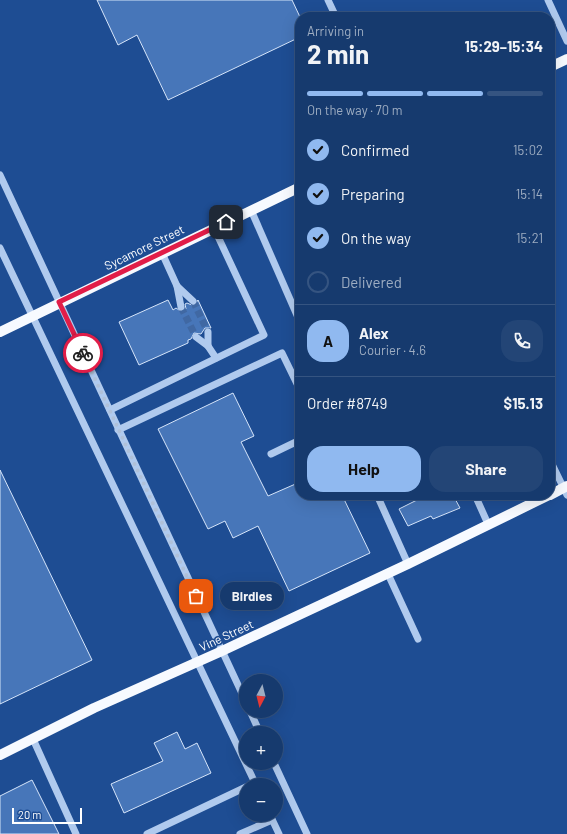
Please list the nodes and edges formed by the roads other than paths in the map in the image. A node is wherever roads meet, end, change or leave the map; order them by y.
1 (328, 0) edge
2 (548, 0) edge
3 (334, 12) edge
4 (554, 12) edge
5 (555, 15) edge
6 (567, 41) edge
7 (567, 59) edge
8 (555, 65) edge
9 (0, 175) edge
10 (295, 189) edge
11 (251, 210) junction
12 (214, 228) junction
13 (0, 248) edge
14 (162, 253) junction
15 (178, 286) junction
16 (193, 301) tunnel mouth
17 (59, 302) junction
18 (181, 308) tunnel mouth
19 (295, 311) edge
20 (32, 316) junction
21 (0, 332) edge
22 (208, 332) tunnel mouth
23 (196, 337) tunnel mouth
24 (208, 346) junction
25 (216, 358) junction
26 (295, 380) edge
27 (110, 410) junction
28 (118, 430) junction
29 (295, 442) edge
30 (271, 454) dead end
31 (555, 469) edge
32 (566, 490) edge
33 (555, 493) edge
34 (379, 500) edge
35 (477, 500) edge
36 (539, 500) edge
37 (488, 524) junction
38 (408, 564) junction
39 (388, 574) junction
40 (418, 639) dead end
41 (222, 652) junction
42 (198, 663) junction
43 (239, 687) edge
44 (33, 739) junction
45 (0, 755) edge
46 (277, 770) edge
47 (251, 778) edge
48 (239, 790) edge
49 (262, 822) edge
50 (273, 822) edge
51 (76, 834) edge
52 (147, 834) edge
53 (240, 834) edge
54 (279, 834) edge
55 (307, 834) edge

1 - 3 street
2 - 4 street
5 - 6 street
7 - 8 main road
9 - 17 street
10 - 11 main road, Sycamore Street
11 - 12 main road, Sycamore Street
11 - 19 street
12 - 14 main road, Sycamore Street
12 - 25 street
13 - 20 street
14 - 15 street
14 - 17 main road, Sycamore Street
15 - 16 street
15 - 18 street
17 - 20 main road, Sycamore Street
17 - 27 street
20 - 21 main road, Sycamore Street
20 - 42 street
22 - 24 street
23 - 24 street
24 - 25 street
25 - 27 street
26 - 28 street
27 - 28 street
28 - 41 street
29 - 30 street
31 - 32 street
32 - 33 main road, Vine Street
34 - 38 street
35 - 37 street
36 - 37 main road, Vine Street
37 - 38 main road, Vine Street
38 - 39 main road, Vine Street
39 - 40 street
39 - 41 main road, Vine Street
41 - 42 main road, Vine Street
41 - 43 street
42 - 44 main road, Vine Street
42 - 47 street
44 - 45 main road, Vine Street
44 - 51 street
46 - 55 street
48 - 52 street
49 - 53 street
50 - 54 street

